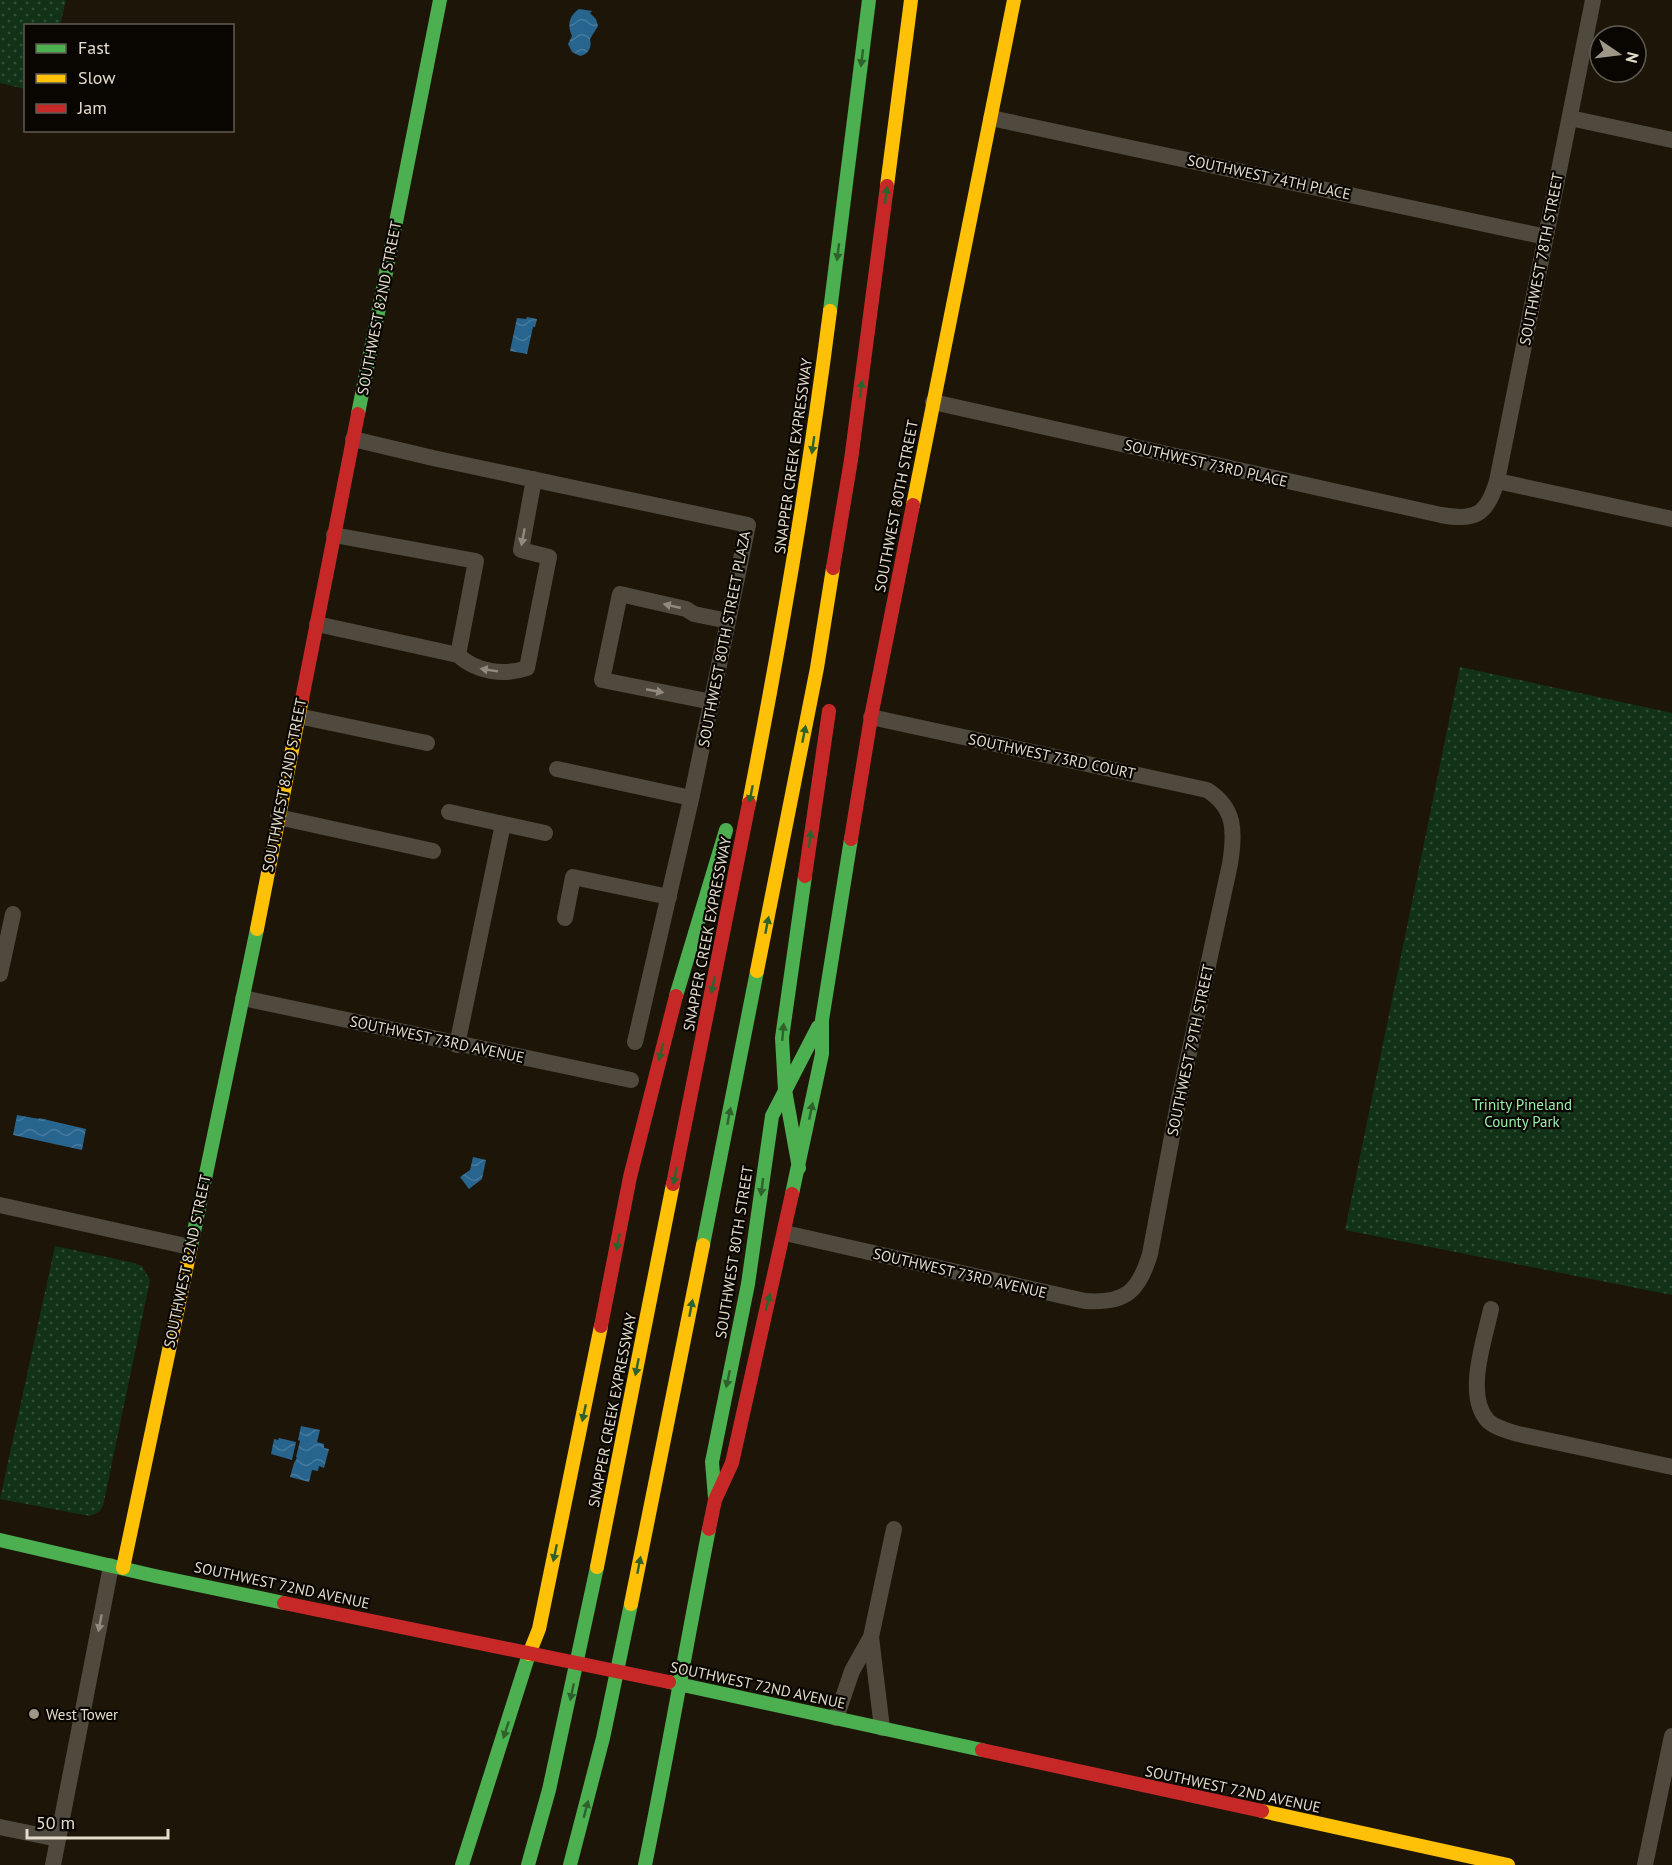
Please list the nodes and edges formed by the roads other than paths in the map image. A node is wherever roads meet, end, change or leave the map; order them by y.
1 (440, 0) edge
2 (869, 0) edge
3 (911, 0) edge
4 (1014, 0) edge
5 (1593, 0) edge
6 (991, 118) junction
7 (1570, 118) junction
8 (1672, 140) edge
9 (1546, 237) junction
10 (933, 402) junction
11 (353, 439) junction
12 (534, 479) junction
13 (1497, 481) junction
14 (1479, 514) joint
15 (1672, 519) edge
16 (841, 530) junction
17 (334, 536) junction
18 (847, 561) dead end
19 (728, 621) junction
20 (317, 624) junction
21 (778, 654) junction
22 (458, 655) junction
23 (832, 693) dead end
24 (712, 702) junction
25 (298, 716) junction
26 (871, 717) junction
27 (427, 743) dead end
28 (556, 770) dead end
29 (738, 789) dead end
30 (691, 798) junction
31 (1227, 807) joint
32 (449, 812) dead end
33 (278, 817) junction
34 (728, 822) dead end
35 (503, 824) junction
36 (545, 833) dead end
37 (433, 851) dead end
38 (669, 897) junction
39 (13, 914) dead end
40 (565, 918) dead end
41 (0, 974) edge
42 (243, 998) junction
43 (822, 1020) junction
44 (635, 1042) dead end
45 (457, 1045) junction
46 (631, 1080) dead end
47 (785, 1090) junction
48 (799, 1168) junction
49 (0, 1205) edge
50 (785, 1233) junction
51 (190, 1247) junction
52 (1133, 1291) joint
53 (1491, 1309) dead end
54 (1672, 1467) edge
55 (715, 1500) junction
56 (894, 1529) dead end
57 (0, 1540) edge
58 (117, 1567) junction
59 (871, 1636) junction
60 (529, 1654) junction
61 (852, 1671) junction
62 (876, 1678) junction
63 (680, 1685) junction
64 (836, 1718) junction
65 (882, 1728) junction
66 (1672, 1736) edge
67 (0, 1827) edge
68 (58, 1839) junction
69 (53, 1865) edge
70 (462, 1865) edge
71 (528, 1865) edge
72 (570, 1865) edge
73 (645, 1865) edge
74 (1508, 1865) edge
75 (1645, 1865) edge

1 - 11 main road, SOUTHWEST 82ND STREET
2 -> 21 main road, SNAPPER CREEK EXPRESSWAY
16 -> 3 main road
4 - 6 main road, SOUTHWEST 80TH STREET
5 - 7 street, SOUTHWEST 78TH STREET
6 - 9 street, SOUTHWEST 74TH PLACE
6 - 10 main road, SOUTHWEST 80TH STREET
7 - 8 street
7 - 9 street, SOUTHWEST 78TH STREET
9 - 13 street, SOUTHWEST 78TH STREET
10 - 14 street, SOUTHWEST 73RD PLACE
10 - 26 main road, SOUTHWEST 80TH STREET
11 - 12 street, SOUTHWEST 80TH STREET PLAZA
11 - 17 main road, SOUTHWEST 82ND STREET
12 - 19 street, SOUTHWEST 80TH STREET PLAZA
12 -> 22 street
13 - 14 street, SOUTHWEST 78TH STREET
13 - 15 street
16 - 18 main road
72 -> 16 main road
17 - 20 main road, SOUTHWEST 82ND STREET
17 - 22 street
19 - 24 street, SOUTHWEST 80TH STREET PLAZA
19 -> 24 street
20 - 22 street
20 - 25 main road, SOUTHWEST 82ND STREET
21 - 29 main road
21 -> 71 main road, SNAPPER CREEK EXPRESSWAY
47 -> 23 main road
24 - 30 street, SOUTHWEST 80TH STREET PLAZA
25 - 27 street
25 - 33 main road, SOUTHWEST 82ND STREET
26 - 31 street, SOUTHWEST 73RD COURT
26 - 43 main road, SOUTHWEST 80TH STREET
28 - 30 street
30 - 38 street, SOUTHWEST 80TH STREET PLAZA
31 - 52 street, SOUTHWEST 79TH STREET
32 - 35 street
33 - 37 street
33 - 42 main road, SOUTHWEST 82ND STREET
34 -> 60 main road
35 - 36 street
35 - 45 street
38 - 40 street
38 - 44 street, SOUTHWEST 80TH STREET PLAZA
39 - 41 street
42 - 45 street, SOUTHWEST 73RD AVENUE
42 - 51 main road, SOUTHWEST 82ND STREET
43 - 47 main road, SOUTHWEST 80TH STREET
48 -> 43 main road, SOUTHWEST 80TH STREET
45 - 46 street, SOUTHWEST 73RD AVENUE
47 - 48 main road
47 -> 55 main road, SOUTHWEST 80TH STREET
48 - 50 main road, SOUTHWEST 80TH STREET
49 - 51 street
50 - 52 street, SOUTHWEST 73RD AVENUE
55 -> 50 main road, SOUTHWEST 80TH STREET
51 - 58 main road, SOUTHWEST 82ND STREET
53 - 54 street
55 - 63 main road, SOUTHWEST 80TH STREET
56 - 59 street
57 - 58 main road, SOUTHWEST 72ND AVENUE
58 - 60 main road, SOUTHWEST 72ND AVENUE
58 -> 68 street, SOUTHWEST 82ND STREET
59 - 61 street
59 - 62 street
60 - 63 main road, SOUTHWEST 72ND AVENUE
60 -> 70 main road
61 - 62 street
61 - 64 street
62 - 65 street
63 - 64 main road, SOUTHWEST 72ND AVENUE
63 - 73 main road, SOUTHWEST 80TH STREET
64 - 65 main road, SOUTHWEST 72ND AVENUE
65 - 74 main road, SOUTHWEST 72ND AVENUE
66 - 75 street
67 - 68 street
68 - 69 street, SOUTHWEST 82ND STREET

